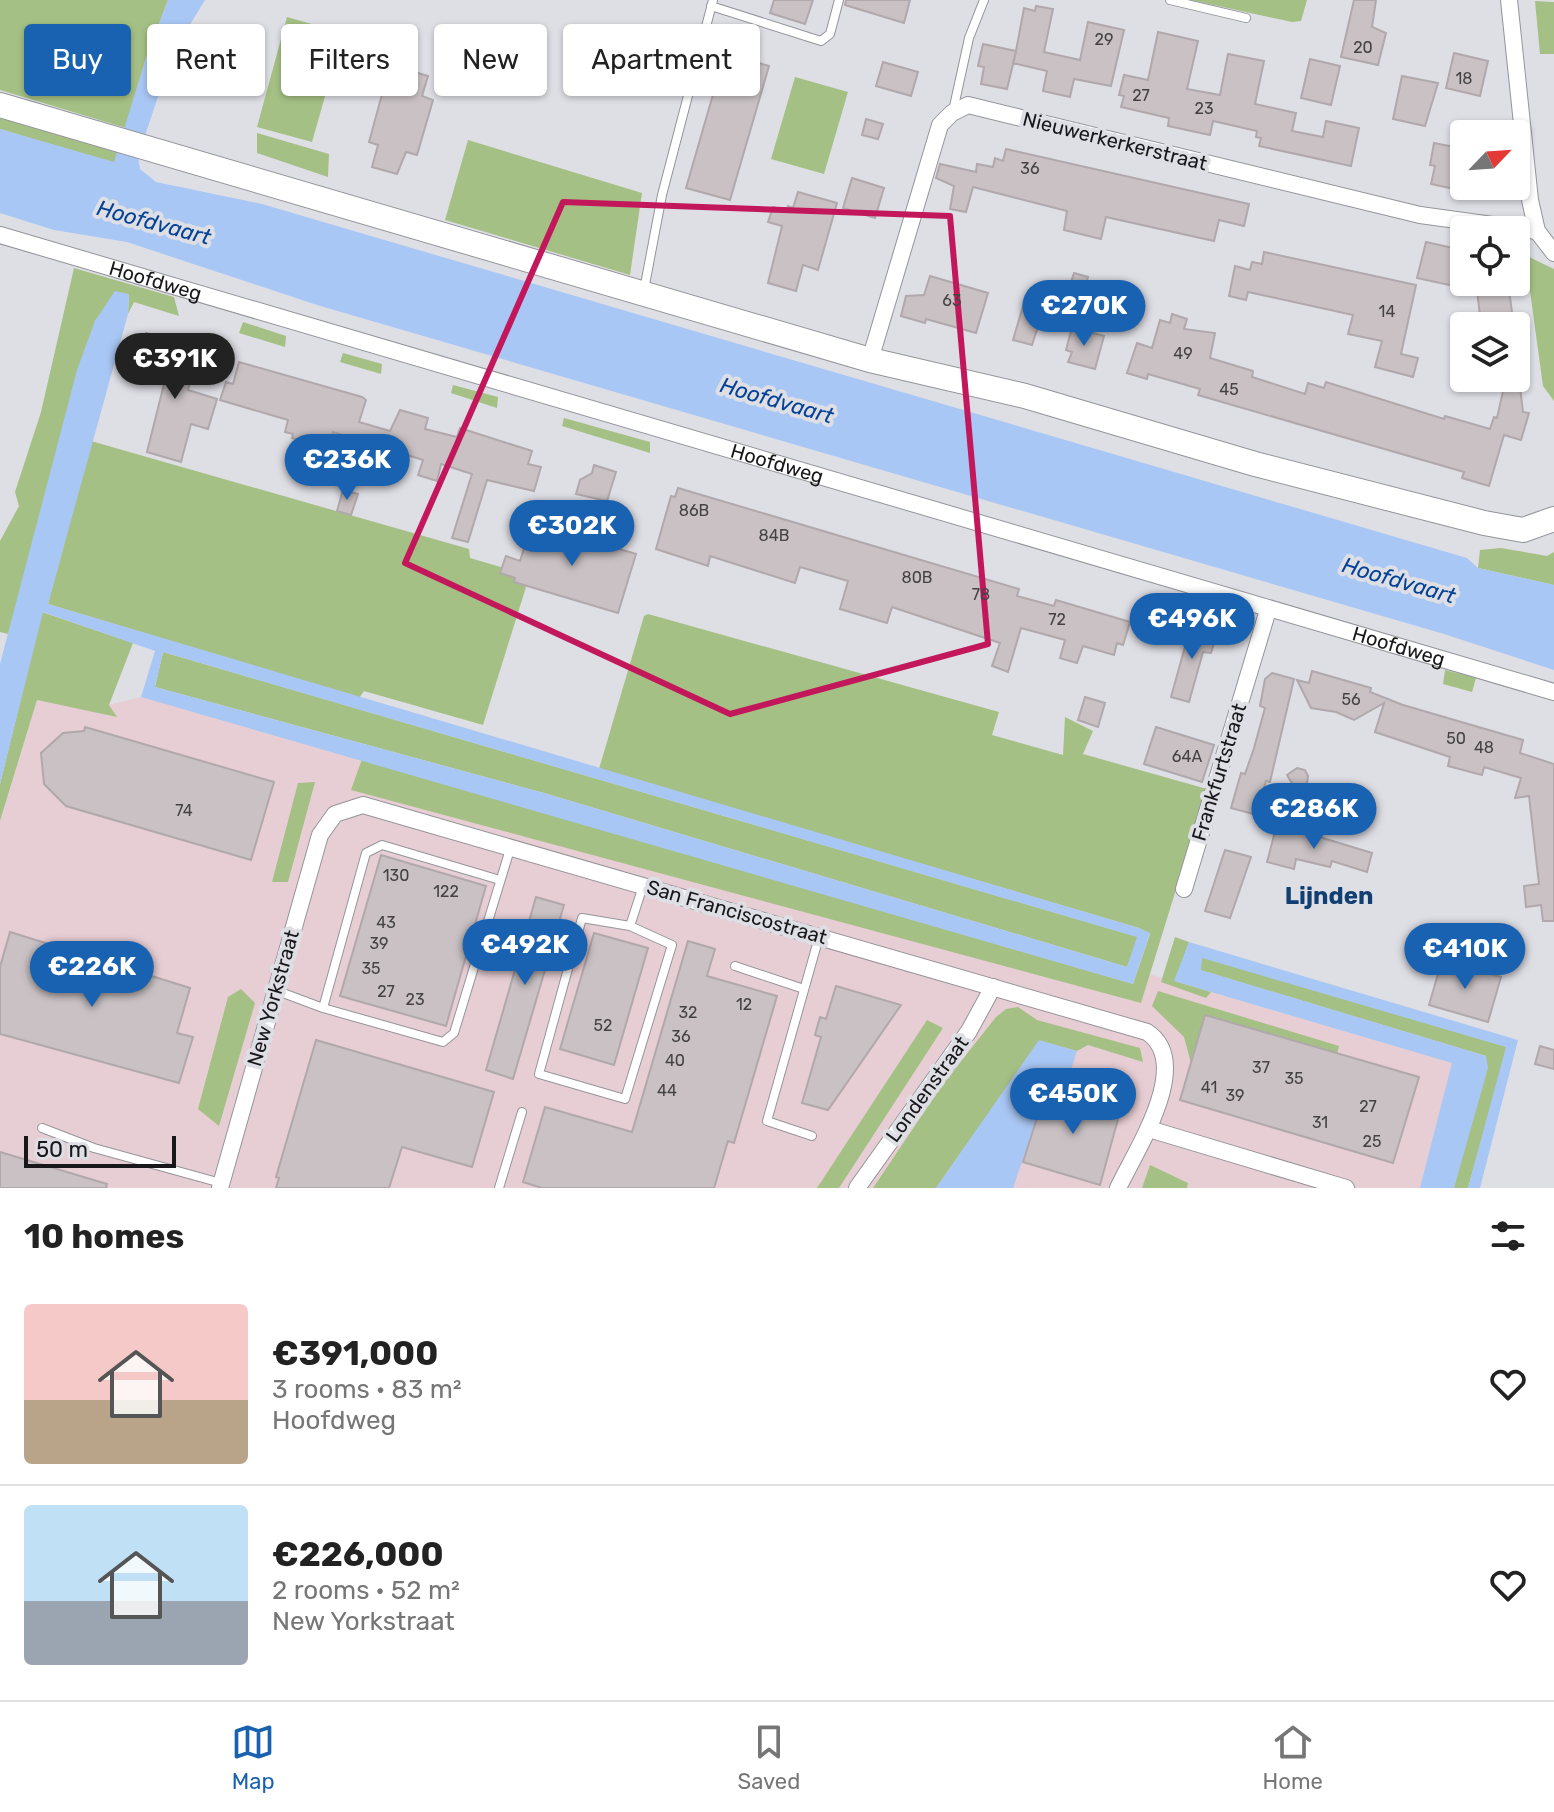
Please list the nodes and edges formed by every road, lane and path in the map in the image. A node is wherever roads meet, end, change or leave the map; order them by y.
1 (839, 0) edge
2 (984, 0) edge
3 (1170, 0) edge
4 (1509, 0) edge
5 (712, 3) edge
6 (1246, 18) dead end
7 (0, 105) edge
8 (952, 113) junction
9 (1537, 231) junction
10 (0, 235) edge
11 (1554, 253) edge
12 (643, 295) junction
13 (870, 360) junction
14 (1554, 519) edge
15 (1268, 610) junction
16 (1554, 692) edge
17 (335, 814) joint
18 (511, 846) junction
19 (500, 880) junction
20 (643, 885) junction
21 (1184, 889) dead end
22 (630, 926) junction
23 (820, 936) junction
24 (735, 966) dead end
25 (993, 987) junction
26 (274, 989) junction
27 (804, 989) junction
28 (323, 1008) junction
29 (522, 1112) dead end
30 (42, 1128) dead end
31 (1149, 1129) junction
32 (812, 1136) dead end
33 (221, 1186) edge
34 (499, 1188) edge
35 (857, 1188) edge
36 (1118, 1188) edge
37 (1346, 1188) edge

1 - 5 lane
2 - 8 lane
3 - 6 lane
4 - 9 street
5 - 12 lane
7 - 12 street
8 - 9 street, Nieuwerkerkerstraat
8 - 13 street
9 - 11 street
10 - 15 street, Hoofdweg
12 - 13 street
13 - 14 street
15 - 16 street, Hoofdweg
15 - 21 street, Frankfurtstraat
17 - 18 street, San Franciscostraat
17 - 26 street, New Yorkstraat
18 - 19 lane
18 - 20 street, San Franciscostraat
19 - 28 lane
19 - 28 lane
20 - 22 lane
20 - 23 street, San Franciscostraat
22 - 22 lane
23 - 25 street, San Franciscostraat
23 - 27 lane
24 - 27 lane
25 - 31 street, San Franciscostraat
25 - 35 street, Londenstraat
26 - 28 lane
26 - 33 street, New Yorkstraat
27 - 32 lane
29 - 34 lane
30 - 33 lane
31 - 36 street
31 - 37 street

